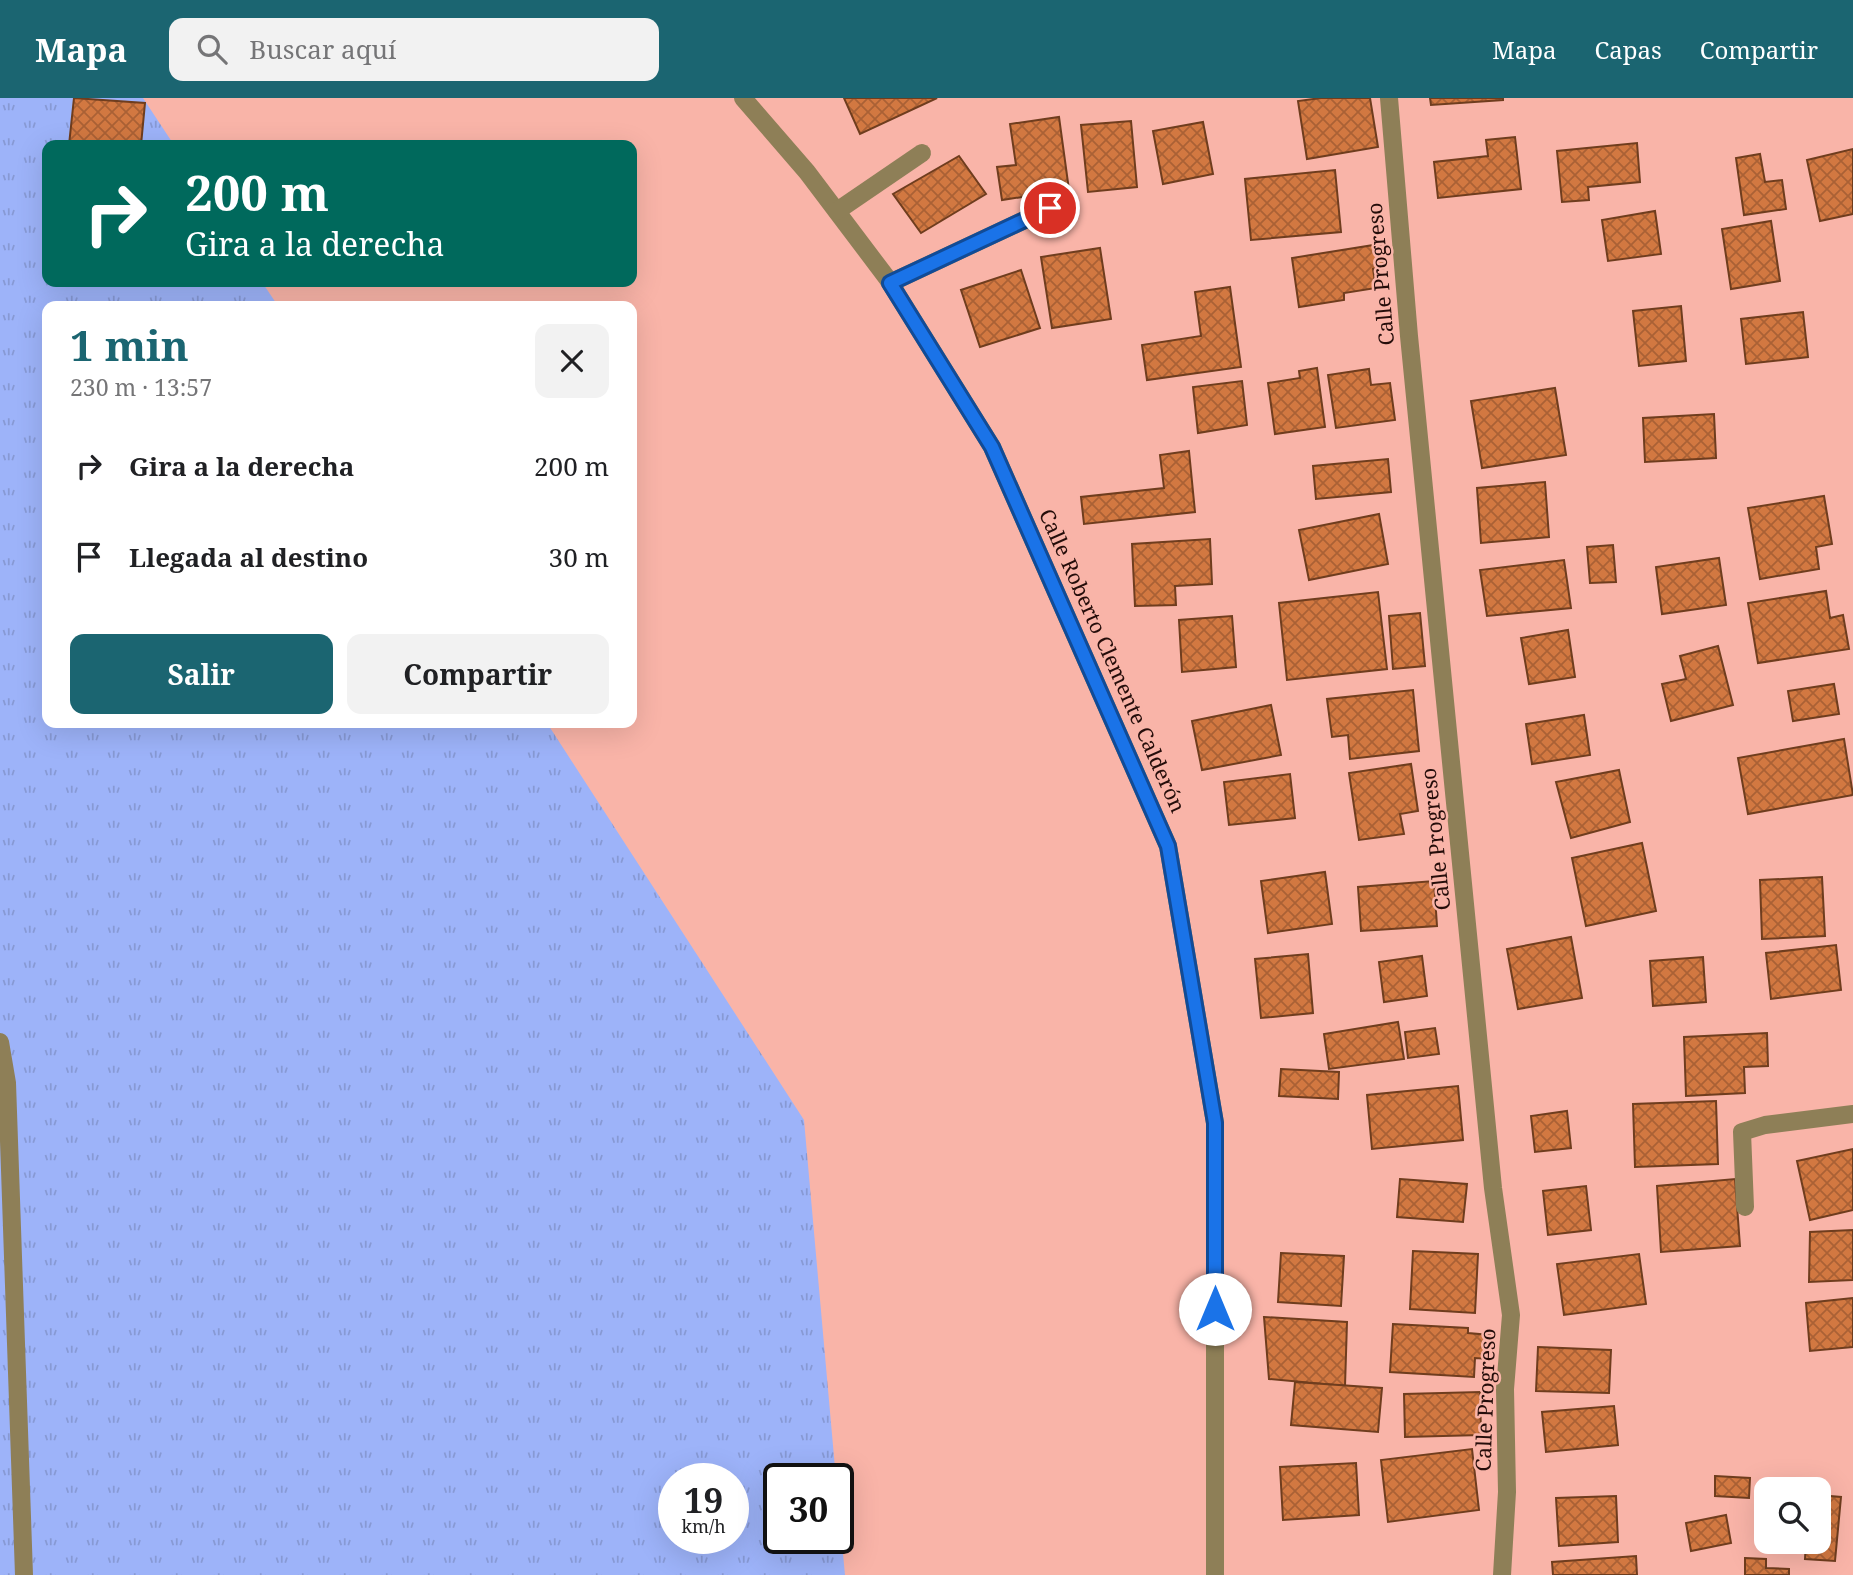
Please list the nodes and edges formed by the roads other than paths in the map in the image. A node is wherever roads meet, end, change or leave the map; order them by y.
1 (743, 98) edge
2 (1390, 98) edge
3 (922, 153) dead end
4 (1050, 208) dead end
5 (836, 211) junction
6 (890, 283) junction
7 (0, 1042) edge
8 (1853, 1114) edge
9 (1745, 1207) dead end
10 (24, 1575) edge
11 (1215, 1575) edge
12 (1502, 1575) edge

1 - 5 street, Calle Roberto Clemente Calderón
2 - 12 street, Calle Progreso
3 - 5 street
4 - 6 street
5 - 6 street, Calle Roberto Clemente Calderón
6 - 11 street, Calle Roberto Clemente Calderón
7 - 10 street
8 - 9 street

